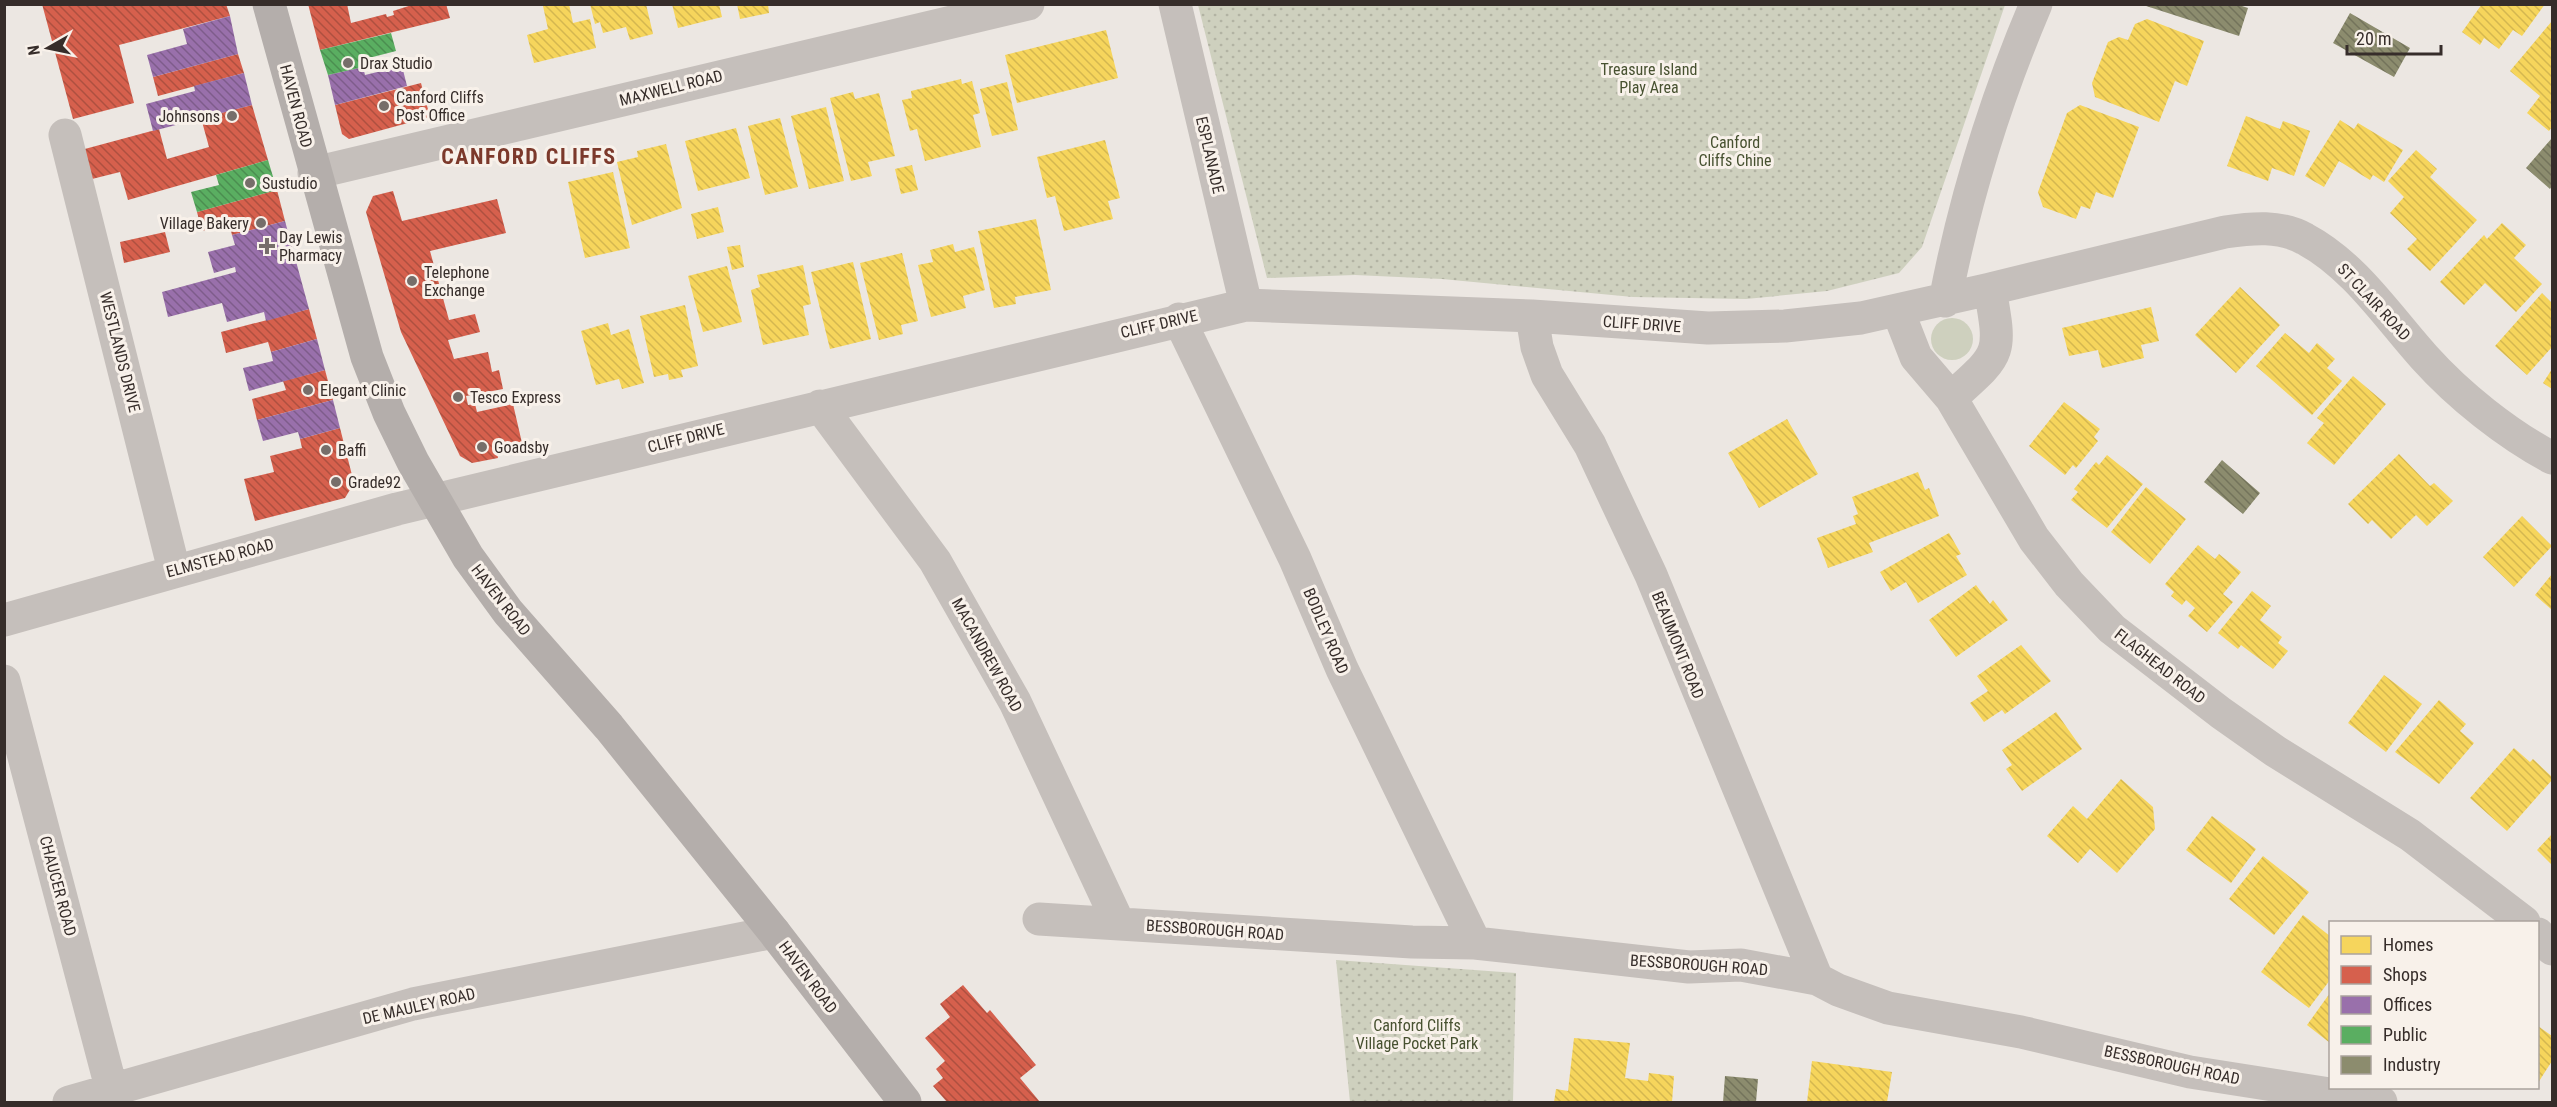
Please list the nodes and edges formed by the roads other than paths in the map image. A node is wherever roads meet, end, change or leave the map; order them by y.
1 (269, 4) edge
2 (1028, 4) edge
3 (1175, 4) edge
4 (2036, 4) edge
5 (65, 135) dead end
6 (314, 173) junction
7 (1990, 289) junction
8 (1944, 301) junction
9 (1246, 305) junction
10 (1898, 311) junction
11 (1532, 316) junction
12 (1179, 319) junction
13 (1951, 398) junction
14 (820, 406) junction
15 (2553, 458) edge
16 (436, 499) junction
17 (174, 570) junction
18 (4, 620) edge
19 (4, 681) edge
20 (1039, 920) dead end
21 (2523, 921) edge
22 (1119, 924) junction
23 (774, 932) junction
24 (2539, 935) edge
25 (1475, 943) junction
26 (2553, 949) edge
27 (1816, 979) junction
28 (112, 1091) junction
29 (69, 1102) edge
30 (905, 1102) edge
31 (2381, 1102) edge

1 - 6 main road, HAVEN ROAD
2 - 6 street, MAXWELL ROAD
3 - 9 street, ESPLANADE
4 - 8 street
5 - 17 street, WESTLANDS DRIVE
6 - 16 main road, HAVEN ROAD
7 - 8 street, ST CLAIR ROAD
7 - 13 street
7 - 15 street, ST CLAIR ROAD
8 - 10 street, CLIFF DRIVE
9 - 11 street, CLIFF DRIVE
9 - 12 street, CLIFF DRIVE
10 - 11 street, CLIFF DRIVE
10 - 13 street, FLAGHEAD ROAD
11 - 27 street, BEAUMONT ROAD
12 - 14 street, CLIFF DRIVE
12 - 25 street, BODLEY ROAD
13 - 21 street, FLAGHEAD ROAD
14 - 16 street, CLIFF DRIVE
14 - 22 street, MACANDREW ROAD
16 - 17 street, ELMSTEAD ROAD
16 - 23 main road, HAVEN ROAD
17 - 18 street, ELMSTEAD ROAD
19 - 28 street, CHAUCER ROAD
20 - 22 street, BESSBOROUGH ROAD
22 - 25 street, BESSBOROUGH ROAD
23 - 28 street, DE MAULEY ROAD
23 - 30 main road, HAVEN ROAD
24 - 26 street
25 - 27 street, BESSBOROUGH ROAD
27 - 31 street, BESSBOROUGH ROAD
28 - 29 street, DE MAULEY ROAD

